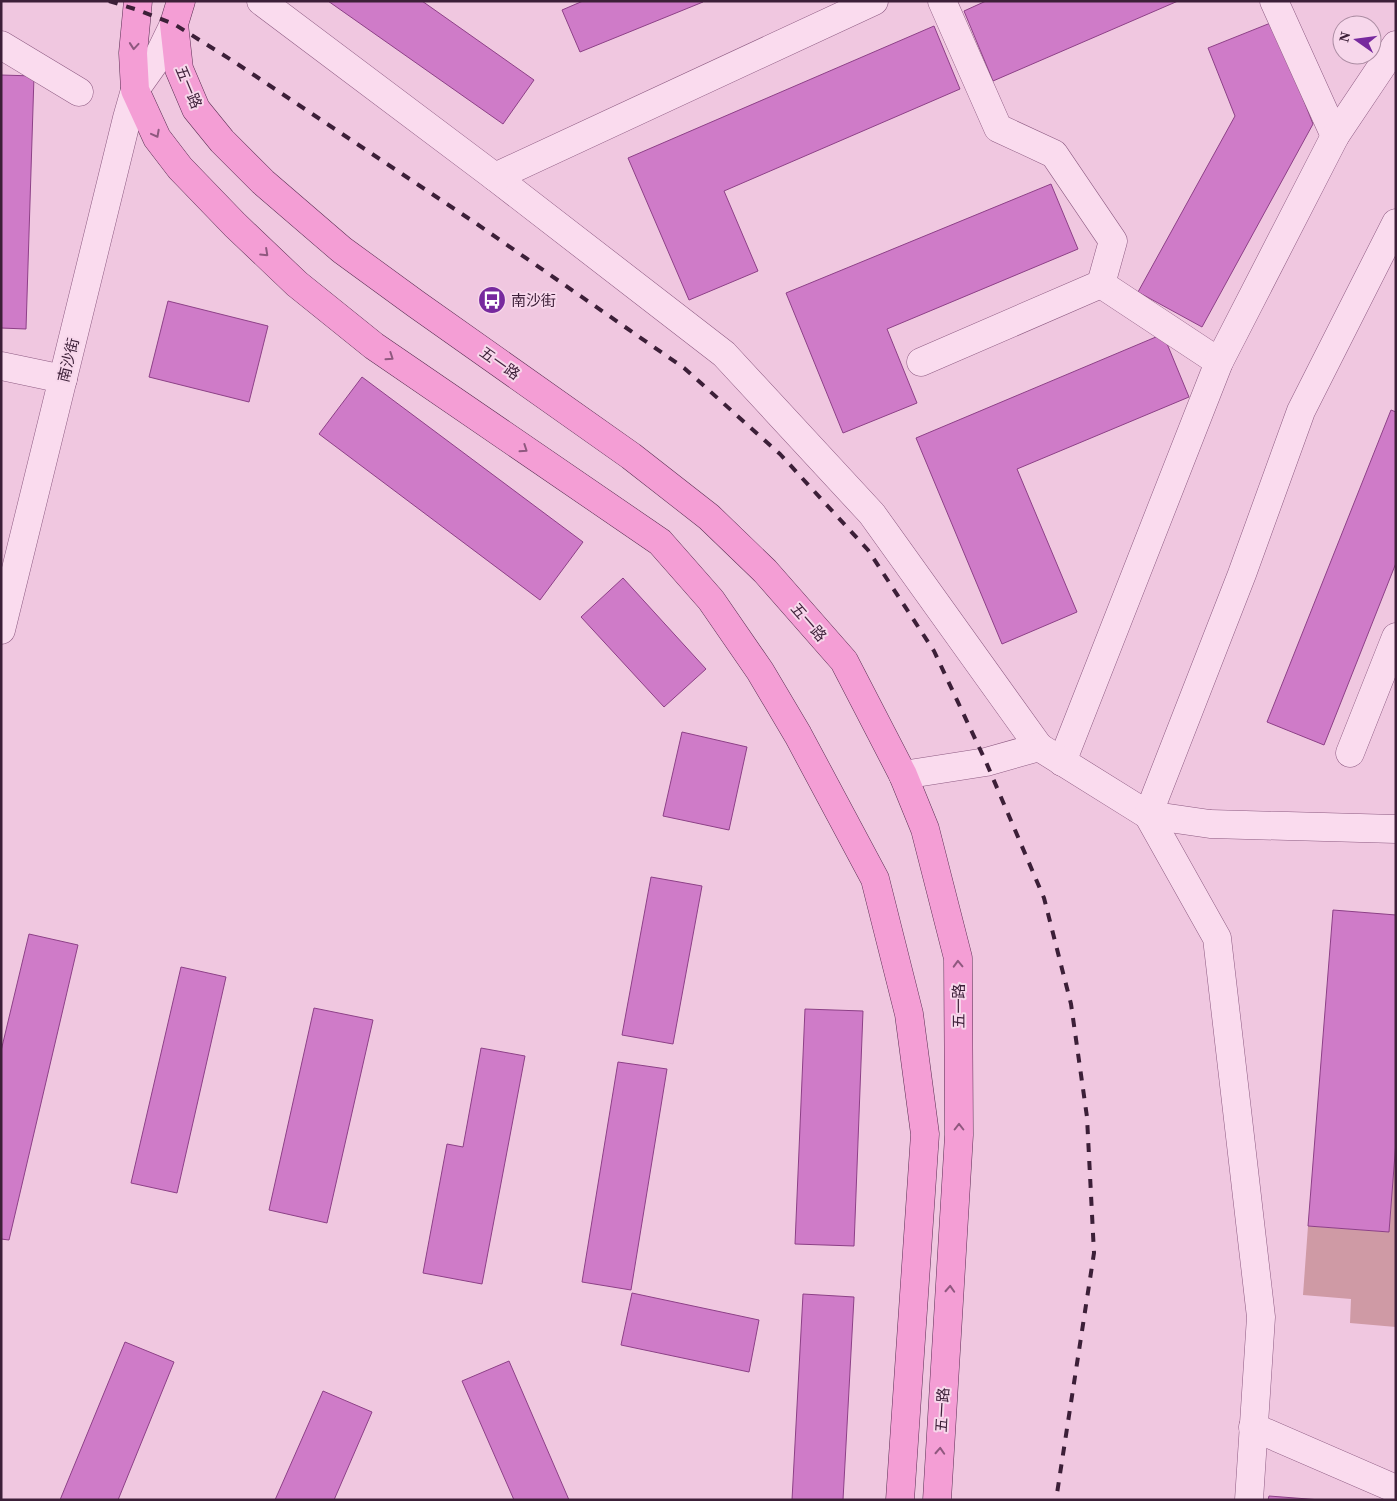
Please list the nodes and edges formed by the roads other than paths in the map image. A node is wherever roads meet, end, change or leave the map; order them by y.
1 (138, 1) edge
2 (261, 1) edge
3 (874, 1) edge
4 (942, 1) edge
5 (1274, 1) edge
6 (178, 13) edge
7 (1, 45) edge
8 (1396, 45) edge
9 (135, 90) junction
10 (79, 92) dead end
11 (1335, 136) junction
12 (495, 177) junction
13 (1396, 223) edge
14 (1101, 284) junction
15 (921, 362) dead end
16 (1219, 362) junction
17 (1, 366) edge
18 (63, 380) junction
19 (1, 630) edge
20 (1396, 637) edge
21 (1039, 747) junction
22 (1350, 753) dead end
23 (1062, 762) junction
24 (903, 775) junction
25 (1148, 815) junction
26 (1396, 829) edge
27 (1253, 1427) junction
28 (1396, 1489) edge
29 (900, 1500) edge
30 (937, 1500) edge
31 (1249, 1500) edge

1 -> 9 main road
2 - 12 street
3 - 12 street
4 - 14 street
5 - 11 street
6 - 9 street
6 - 24 main road, 五一路
7 - 10 street
8 - 11 street
9 - 18 street, 南沙街
9 -> 29 main road
11 - 16 street
12 - 21 street
13 - 25 street
14 - 15 street
14 - 16 street
16 - 23 street
17 - 18 street
18 - 19 street, 南沙街
20 - 22 street
21 - 23 street
21 - 24 street
23 - 25 street
30 -> 24 main road, 五一路
25 - 26 street
25 - 27 street
27 - 28 street
27 - 31 street

